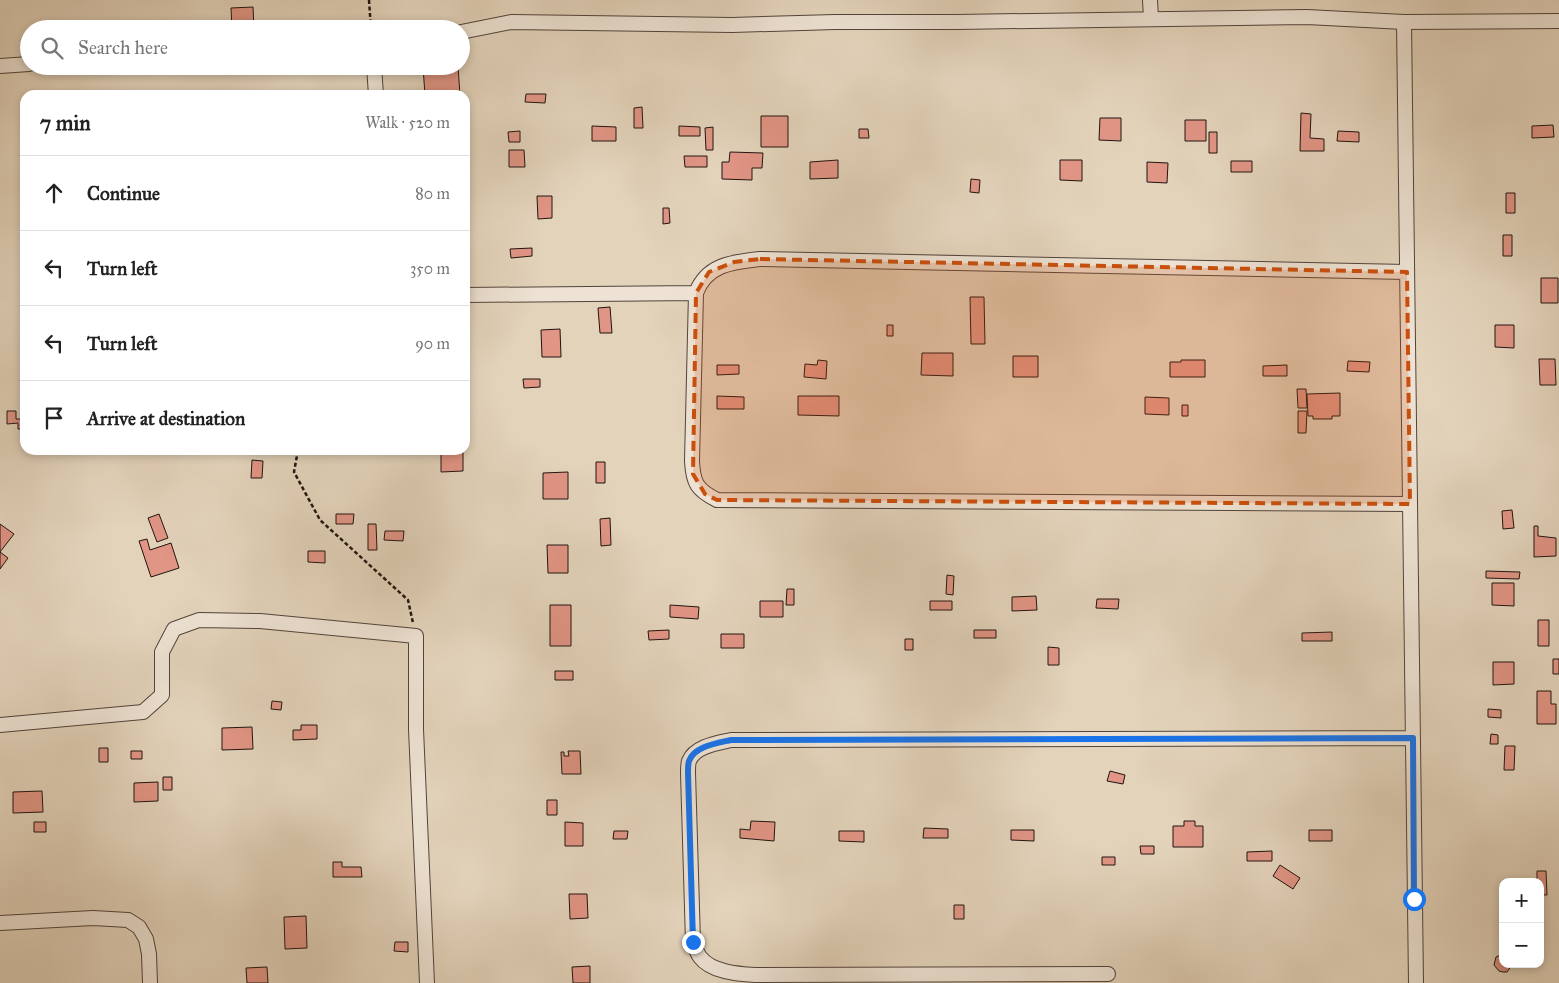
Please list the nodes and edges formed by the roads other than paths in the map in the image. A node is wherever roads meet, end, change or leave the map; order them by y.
1 (1150, 0) edge
2 (1151, 18) junction
3 (1559, 21) edge
4 (1404, 22) junction
5 (470, 30) edge
6 (20, 65) edge
7 (0, 66) edge
8 (375, 75) edge
9 (376, 90) edge
10 (1407, 272) junction
11 (696, 293) junction
12 (470, 295) edge
13 (1410, 504) junction
14 (0, 725) edge
15 (1413, 738) junction
16 (0, 924) edge
17 (1108, 974) dead end
18 (755, 979) edge
19 (150, 983) edge
20 (427, 983) edge
21 (1416, 983) edge

1 - 2 street
2 - 4 street
2 - 5 street
3 - 4 street
4 - 10 street
6 - 7 street
8 - 9 street
10 - 11 street
10 - 13 street
11 - 12 street
11 - 13 street
13 - 15 street
14 - 20 street
15 - 18 street
15 - 21 street
16 - 19 street
17 - 18 street

